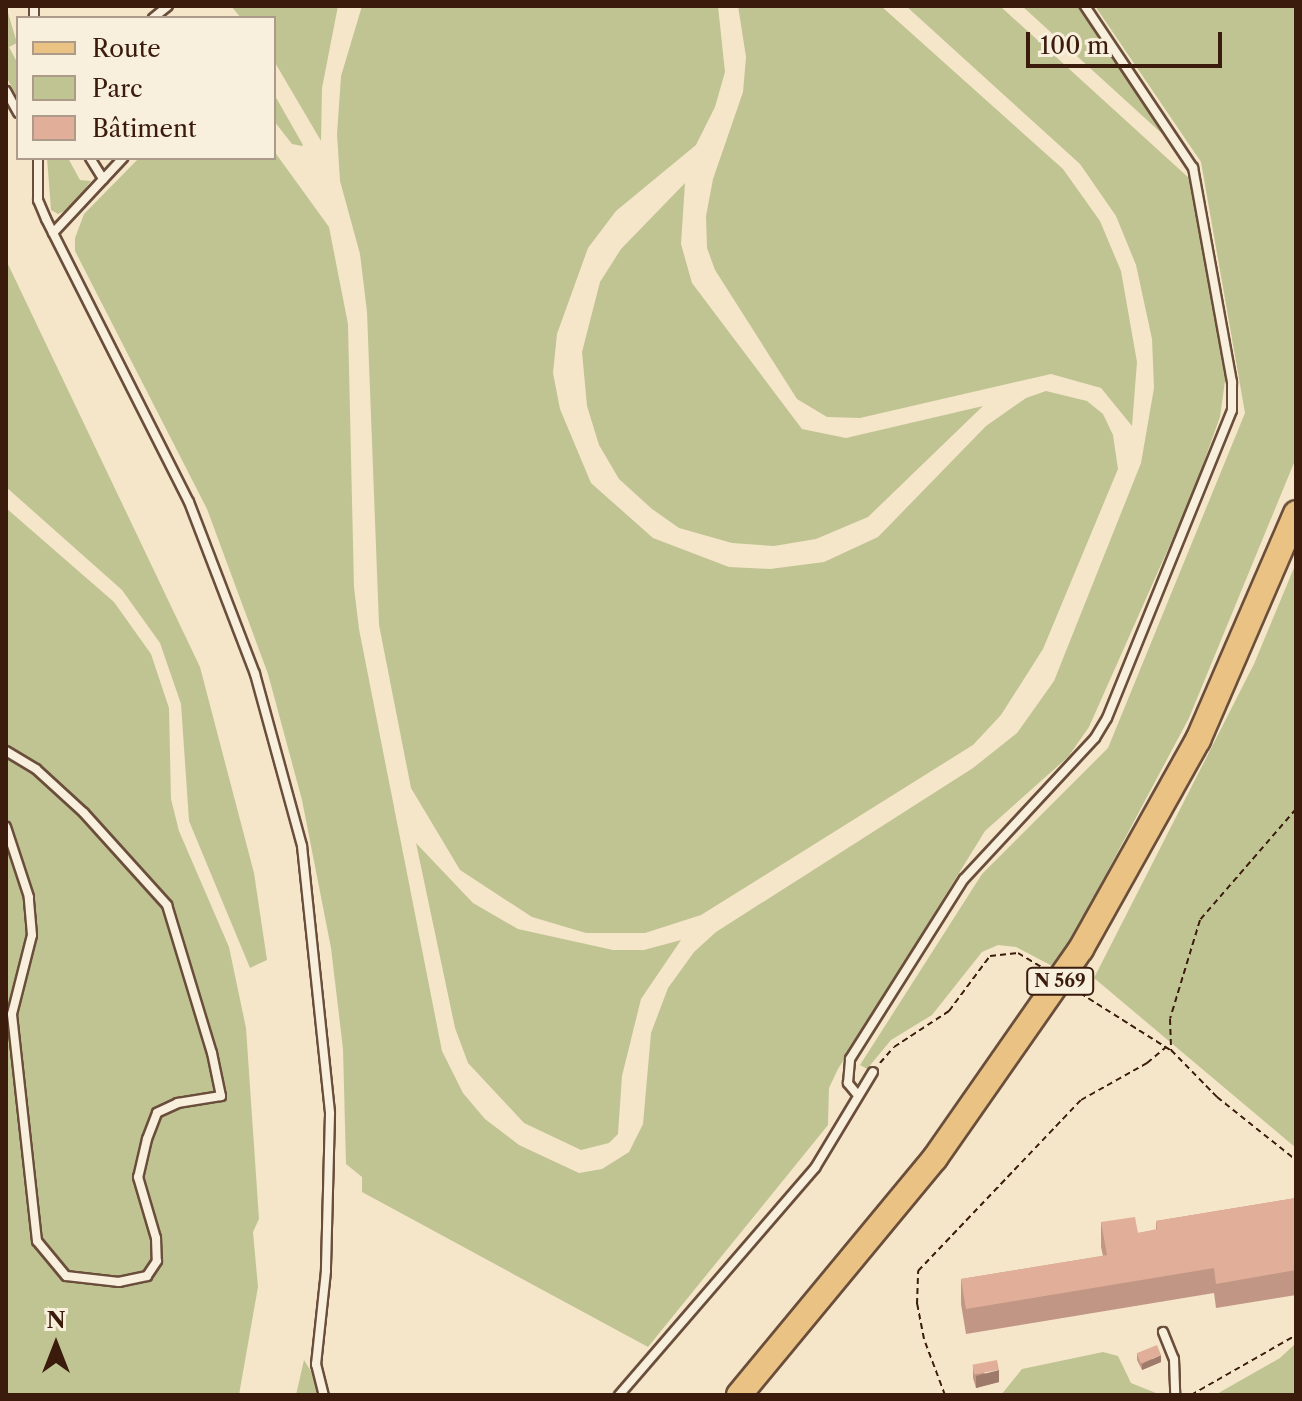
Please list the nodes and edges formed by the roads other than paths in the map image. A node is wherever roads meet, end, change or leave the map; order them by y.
1 (1085, 6) edge
2 (6, 91) edge
3 (16, 109) edge
4 (38, 160) edge
5 (91, 160) edge
6 (121, 160) edge
7 (103, 179) junction
8 (53, 233) junction
9 (1296, 513) edge
10 (6, 751) edge
11 (6, 827) edge
12 (873, 1072) road end
13 (856, 1093) junction
14 (1163, 1332) dead end
15 (324, 1395) edge
16 (619, 1395) edge
17 (739, 1395) edge
18 (1175, 1395) edge

1 - 13 lane
2 - 3 lane
4 - 8 lane
5 - 7 lane
6 - 7 lane
7 - 8 lane
8 - 15 lane
9 - 17 main road, N 569
10 - 11 lane
12 - 13 lane
13 - 16 lane
14 - 18 lane

